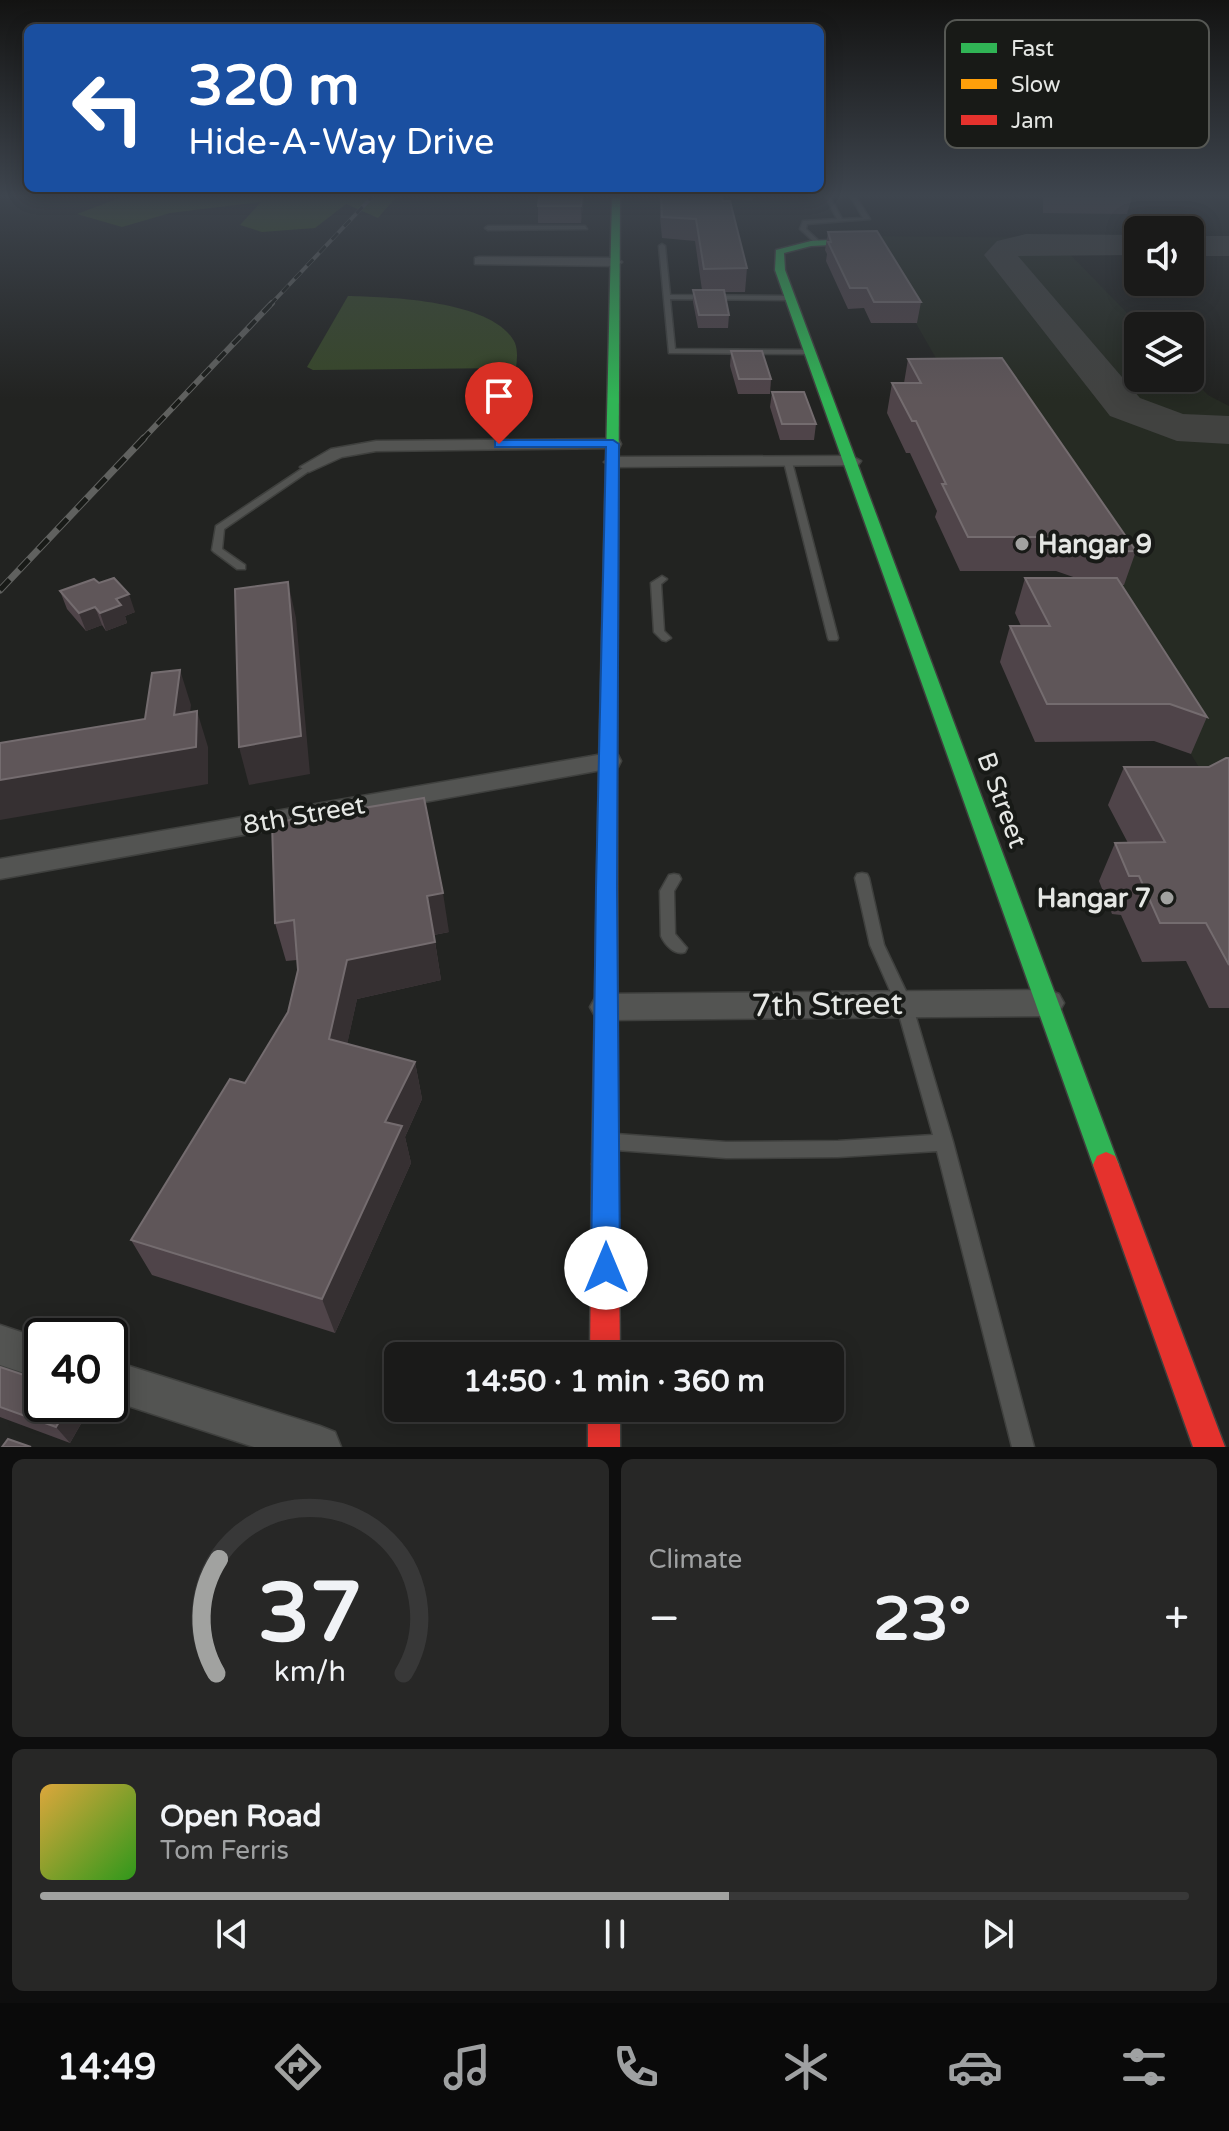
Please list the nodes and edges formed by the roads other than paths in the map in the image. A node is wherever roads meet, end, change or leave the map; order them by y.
1 (616, 265) edge
2 (664, 265) edge
3 (780, 265) edge
4 (668, 297) junction
5 (790, 298) junction
6 (810, 352) junction
7 (613, 453) junction
8 (852, 461) junction
9 (788, 462) junction
10 (309, 467) joint
11 (241, 567) dead end
12 (662, 579) dead end
13 (666, 638) dead end
14 (833, 638) dead end
15 (609, 761) junction
16 (0, 869) edge
17 (862, 878) dead end
18 (674, 879) dead end
19 (680, 948) dead end
20 (1048, 1003) junction
21 (904, 1004) junction
22 (606, 1007) junction
23 (606, 1141) junction
24 (944, 1142) junction
25 (605, 1342) edge
26 (128, 1386) edge
27 (604, 1422) edge
28 (320, 1447) edge
29 (604, 1447) edge
30 (1023, 1447) edge
31 (1209, 1447) edge

1 - 7 street
2 - 4 lane
3 - 5 street, B Street
4 - 5 lane
4 - 6 lane
5 - 6 street, B Street
6 - 8 street, B Street
7 - 9 street
7 - 10 street
7 - 15 street
8 - 9 street
8 - 20 street, B Street
9 - 14 lane
10 - 11 lane
12 - 13 lane
15 - 16 street, 8th Street
15 - 22 street
17 - 21 lane
18 - 19 lane
20 - 21 street, 7th Street
20 - 31 street, B Street
21 - 22 street, 7th Street
21 - 24 lane
22 - 23 street
23 - 24 lane
23 - 25 street
24 - 30 lane
26 - 28 street
27 - 29 street

